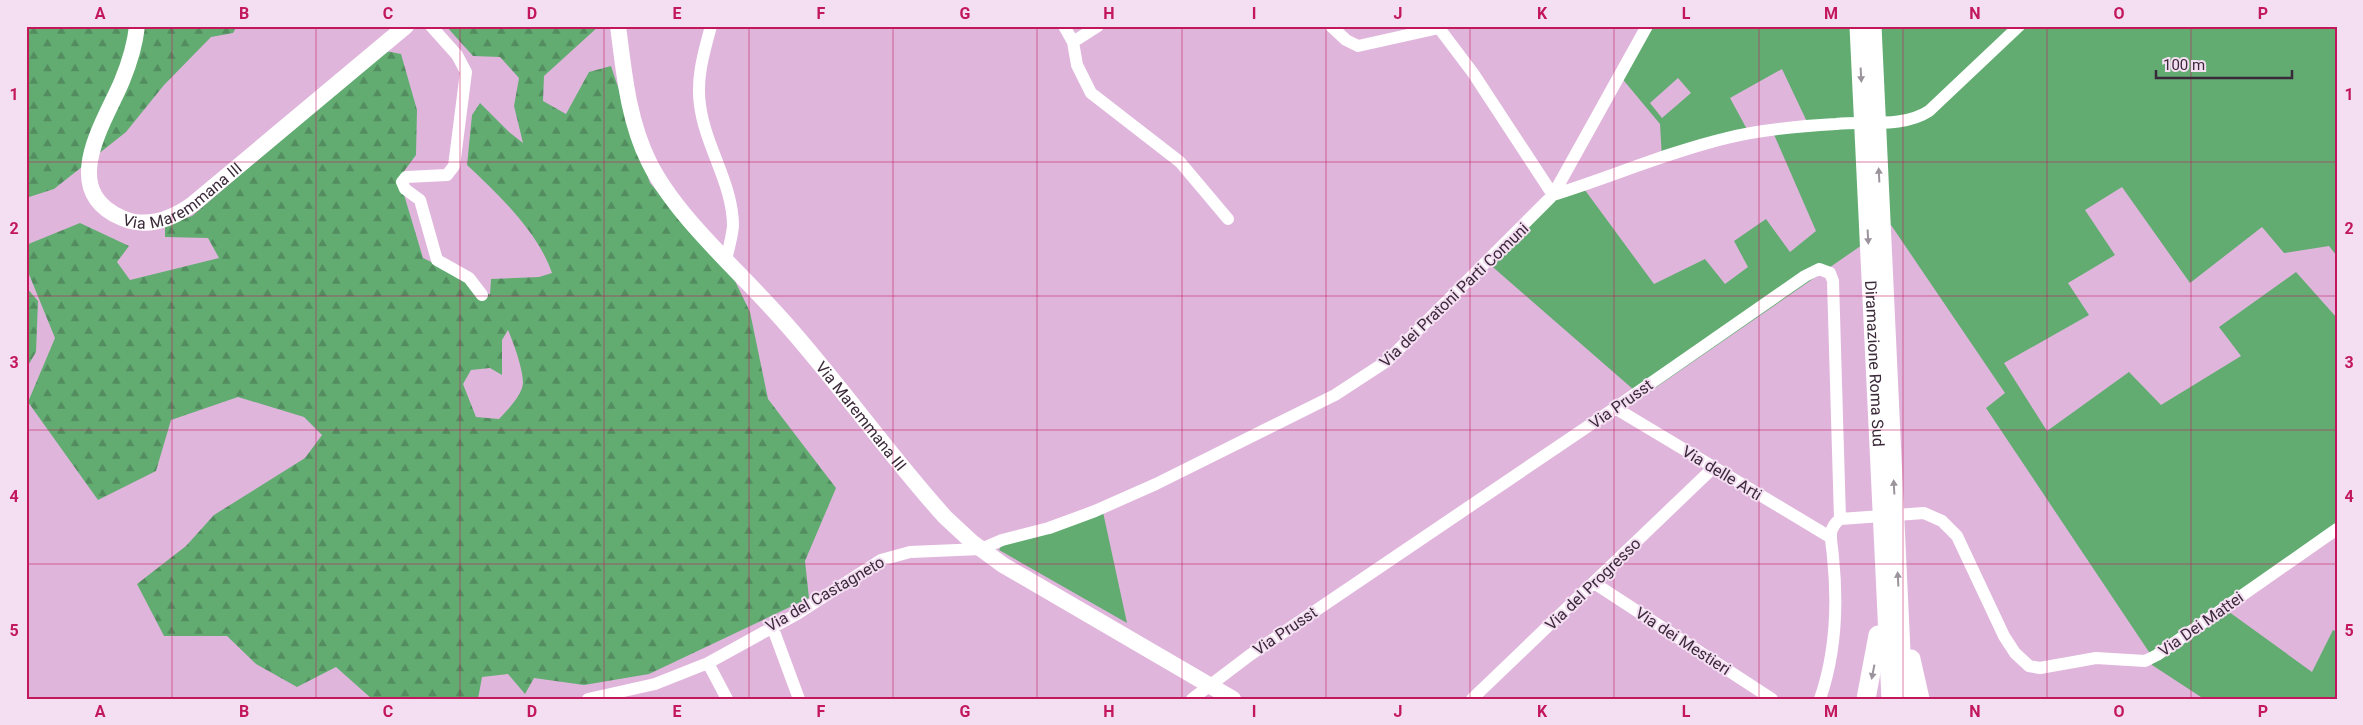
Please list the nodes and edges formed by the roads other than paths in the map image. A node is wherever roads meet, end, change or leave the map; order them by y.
1 (137, 26) edge
2 (406, 26) edge
3 (431, 26) edge
4 (618, 26) edge
5 (711, 26) edge
6 (1064, 26) edge
7 (1098, 26) edge
8 (1331, 26) edge
9 (1647, 26) edge
10 (1859, 26) edge
11 (1872, 26) edge
12 (2019, 26) edge
13 (1438, 27) edge
14 (1073, 42) junction
15 (1553, 195) junction
16 (1228, 219) dead end
17 (726, 259) junction
18 (482, 295) dead end
19 (1615, 408) junction
20 (1714, 468) junction
21 (1840, 519) junction
22 (2337, 529) edge
23 (1830, 537) junction
24 (981, 549) junction
25 (1594, 583) junction
26 (1892, 600) junction
27 (772, 626) junction
28 (708, 663) junction
29 (1208, 685) junction
30 (588, 699) edge
31 (728, 699) edge
32 (799, 699) edge
33 (1192, 699) edge
34 (1233, 699) edge
35 (1472, 699) edge
36 (1772, 699) edge
37 (1820, 699) edge
38 (1866, 699) edge
39 (1891, 699) edge
40 (1903, 699) edge
41 (1920, 699) edge

1 - 2 main road, Via Maremmana III
3 - 18 street
4 - 17 main road, Via Maremmana III
5 - 17 street
6 - 14 street
7 - 14 street
8 - 13 street
9 - 15 street, Via dei Pratoni Parti Comuni
10 -> 26 highway, Diramazione Roma Sud
26 -> 11 highway, Diramazione Roma Sud
12 - 15 street
13 - 15 street
14 - 16 street
15 - 24 street, Via dei Pratoni Parti Comuni
17 - 24 main road, Via Maremmana III
19 - 20 street, Via delle Arti
19 - 21 street, Via Prusst
19 - 29 street, Via Prusst
20 - 23 street, Via delle Arti
20 - 25 street, Via del Progresso
21 - 22 street, Via Dei Mattei
21 - 23 street
23 - 37 street
24 - 27 street, Via del Castagneto
24 - 29 main road, Via Maremmana III
25 - 35 street, Via del Progresso
25 - 36 street, Via dei Mestieri
26 -> 38 highway
26 - 39 highway, Diramazione Roma Sud
26 - 40 highway, Diramazione Roma Sud
26 - 41 highway
27 - 28 street, Via del Castagneto
27 - 32 street
28 - 30 street, Via del Castagneto
28 - 31 street
29 - 33 street, Via Prusst
29 - 34 main road, Via Maremmana III

